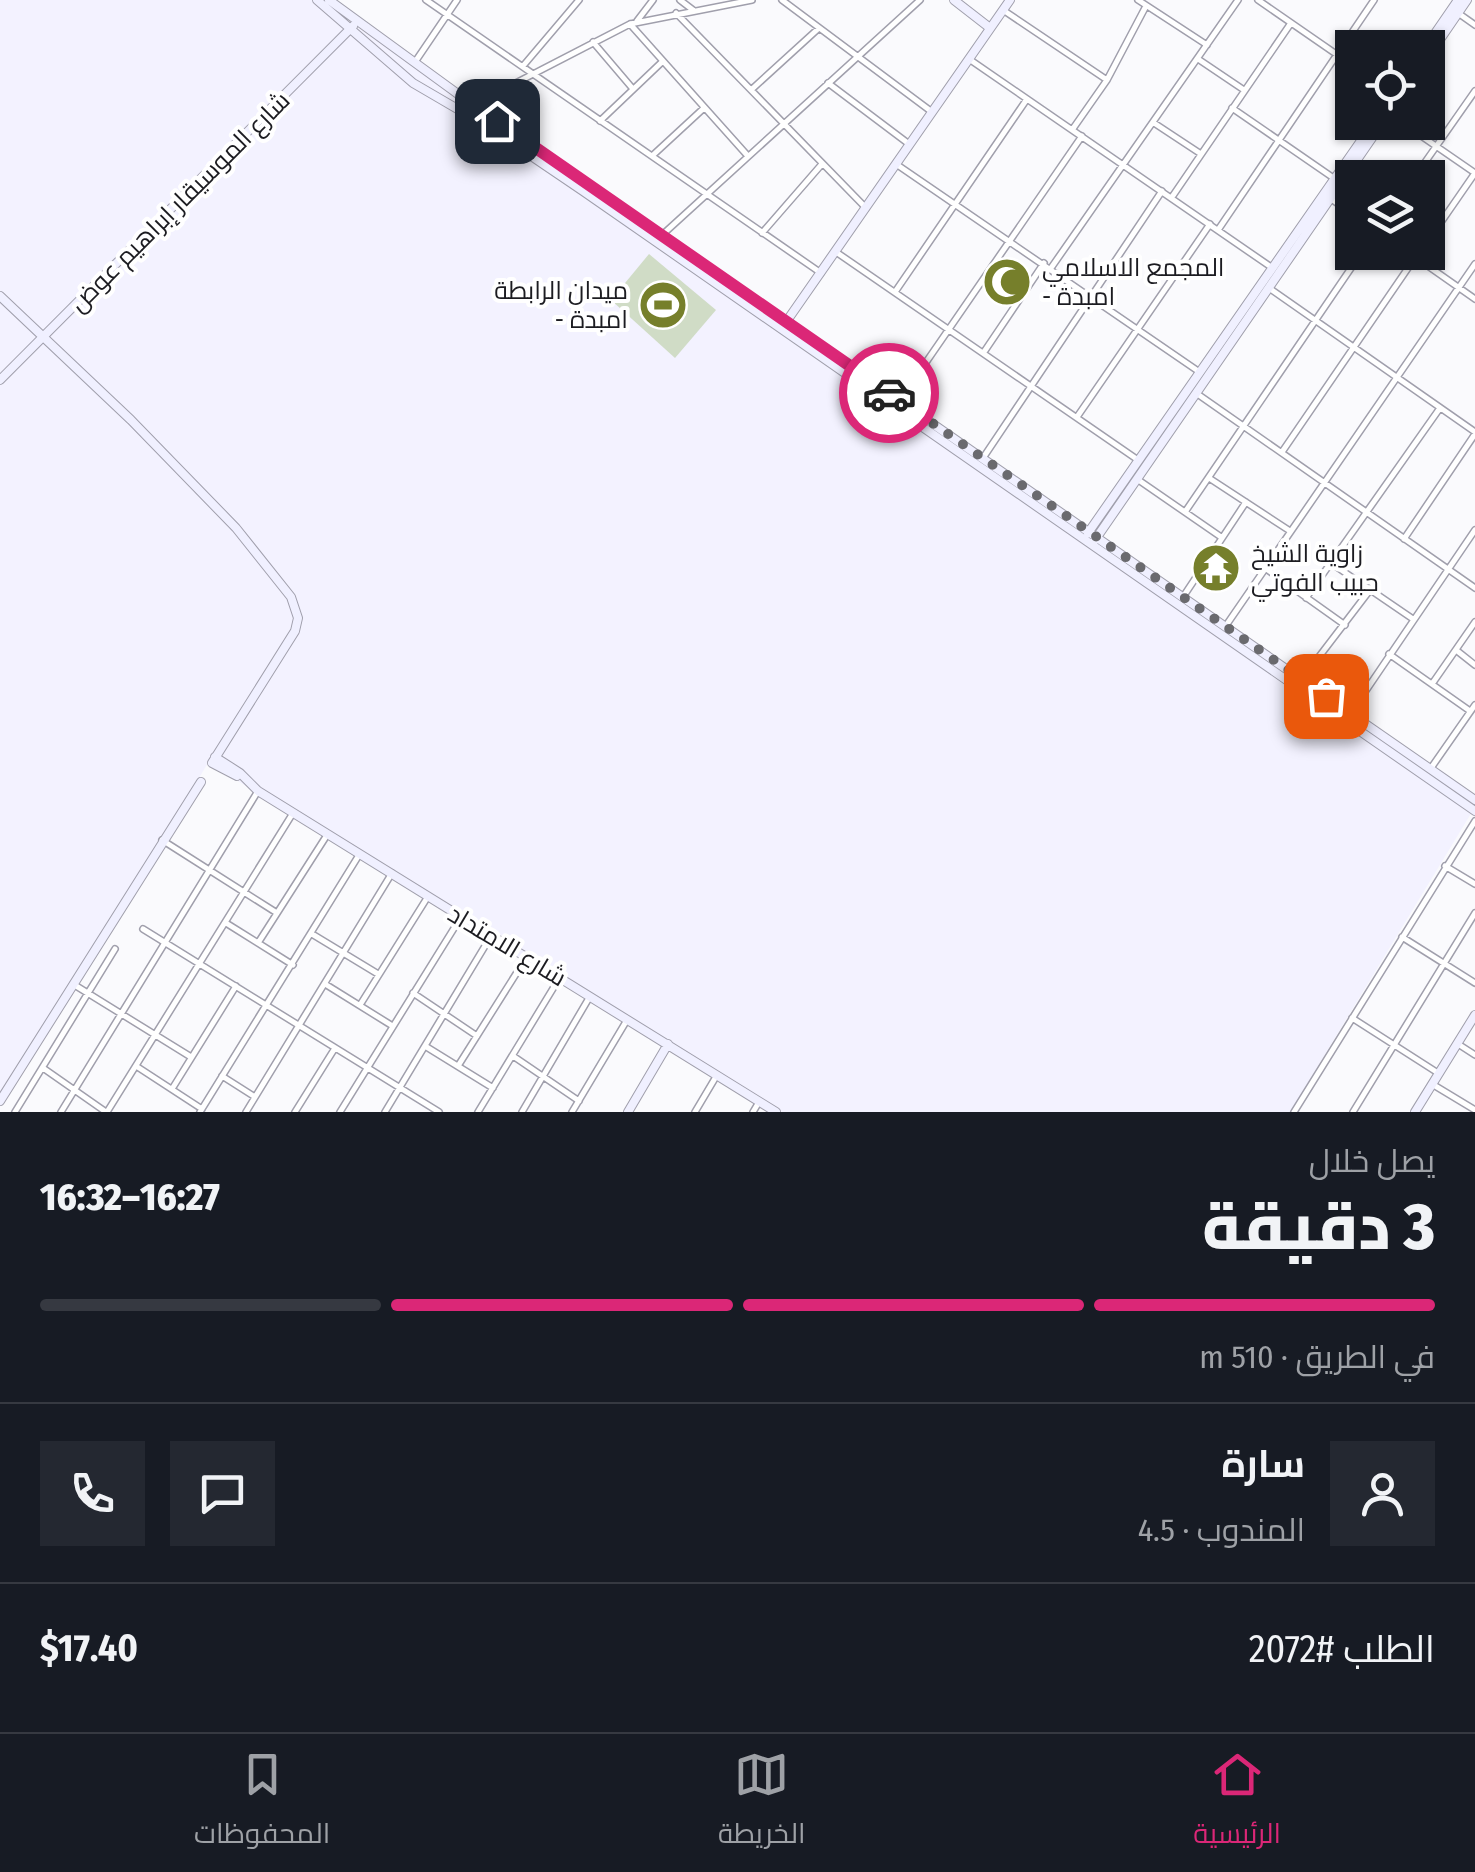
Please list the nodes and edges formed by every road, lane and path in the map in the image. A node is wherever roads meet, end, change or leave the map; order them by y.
1 (426, 0) edge
2 (457, 0) edge
3 (579, 0) edge
4 (654, 0) edge
5 (680, 0) edge
6 (752, 0) edge
7 (782, 0) edge
8 (920, 0) edge
9 (954, 0) edge
10 (1010, 0) edge
11 (1138, 0) edge
12 (1238, 0) edge
13 (1258, 0) edge
14 (1362, 0) edge
15 (1458, 0) edge
16 (1467, 0) edge
17 (324, 1) edge
18 (1372, 3) edge
19 (1146, 6) junction
20 (693, 10) junction
21 (1003, 10) junction
22 (676, 13) junction
23 (1458, 13) junction
24 (447, 14) junction
25 (633, 23) junction
26 (1291, 23) junction
27 (355, 24) junction
28 (1475, 25) edge
29 (819, 28) junction
30 (990, 28) junction
31 (1354, 30) edge
32 (1438, 30) edge
33 (1445, 32) edge
34 (592, 41) junction
35 (1208, 46) junction
36 (1335, 53) edge
37 (857, 57) junction
38 (969, 59) junction
39 (1198, 59) junction
40 (1335, 59) edge
41 (663, 61) junction
42 (415, 62) junction
43 (523, 66) junction
44 (533, 73) junction
45 (1106, 80) junction
46 (828, 83) junction
47 (633, 89) junction
48 (750, 90) junction
49 (1244, 90) junction
50 (1474, 96) edge
51 (1028, 99) junction
52 (473, 104) junction
53 (704, 108) junction
54 (1232, 108) junction
55 (932, 112) junction
56 (600, 122) junction
57 (1154, 123) junction
58 (782, 124) junction
59 (1072, 130) junction
60 (1082, 136) junction
61 (1279, 140) junction
62 (1361, 140) edge
63 (1370, 140) edge
64 (1429, 140) edge
65 (910, 144) junction
66 (1437, 145) junction
67 (1201, 154) junction
68 (747, 155) junction
69 (652, 156) junction
70 (1427, 160) edge
71 (822, 164) junction
72 (896, 164) junction
73 (1124, 164) junction
74 (1334, 178) junction
75 (1162, 191) junction
76 (706, 193) junction
77 (1172, 198) junction
78 (1330, 198) junction
79 (1335, 202) edge
80 (956, 203) junction
81 (867, 208) junction
82 (1445, 216) edge
83 (1210, 224) junction
84 (1218, 230) junction
85 (762, 232) junction
86 (662, 236) junction
87 (1010, 240) junction
88 (836, 252) junction
89 (1475, 264) edge
90 (1047, 266) junction
91 (1349, 270) edge
92 (1408, 270) edge
93 (1437, 270) edge
94 (1276, 271) junction
95 (821, 273) junction
96 (1459, 287) junction
97 (1269, 288) junction
98 (894, 292) junction
99 (0, 296) edge
100 (1092, 296) junction
101 (1475, 299) edge
102 (1315, 319) junction
103 (785, 325) junction
104 (1137, 328) junction
105 (948, 330) junction
106 (42, 338) junction
107 (1354, 347) junction
108 (1221, 350) junction
109 (983, 353) junction
110 (1200, 373) junction
111 (1397, 377) junction
112 (0, 380) edge
113 (1030, 386) junction
114 (1196, 393) junction
115 (900, 400) junction
116 (1440, 408) junction
117 (1076, 418) junction
118 (1243, 426) junction
119 (1475, 433) edge
120 (1282, 452) junction
121 (982, 458) junction
122 (1139, 460) junction
123 (1208, 477) junction
124 (1137, 480) junction
125 (1323, 482) junction
126 (1246, 502) junction
127 (1185, 512) junction
128 (1365, 513) junction
129 (1290, 530) junction
130 (1475, 530) edge
131 (1091, 537) junction
132 (1221, 537) junction
133 (1404, 539) junction
134 (1331, 562) junction
135 (1265, 568) junction
136 (1448, 570) junction
137 (1475, 588) edge
138 (1370, 590) junction
139 (1183, 597) junction
140 (1306, 598) junction
141 (1413, 619) junction
142 (1475, 622) edge
143 (1345, 625) junction
144 (1226, 627) junction
145 (1456, 650) junction
146 (1389, 654) junction
147 (1475, 664) edge
148 (1302, 679) junction
149 (1432, 684) junction
150 (1473, 708) edge
151 (1350, 714) junction
152 (1430, 769) junction
153 (201, 782) dead end
154 (258, 791) junction
155 (1475, 800) edge
156 (294, 811) junction
157 (1475, 811) edge
158 (1475, 821) edge
159 (329, 832) junction
160 (162, 840) junction
161 (361, 852) junction
162 (1445, 866) junction
163 (210, 870) junction
164 (392, 874) junction
165 (1475, 884) edge
166 (244, 892) junction
167 (428, 897) junction
168 (277, 913) junction
169 (1475, 913) edge
170 (461, 918) junction
171 (226, 923) junction
172 (143, 929) dead end
173 (312, 934) junction
174 (492, 936) junction
175 (1402, 937) junction
176 (165, 943) junction
177 (258, 943) junction
178 (116, 948) dead end
179 (344, 953) junction
180 (527, 957) junction
181 (199, 964) junction
182 (1444, 964) junction
183 (292, 965) junction
184 (379, 975) junction
185 (560, 977) junction
186 (1475, 983) edge
187 (72, 984) junction
188 (326, 984) junction
189 (236, 986) junction
190 (88, 993) junction
191 (413, 993) junction
192 (590, 997) junction
193 (360, 1005) junction
194 (267, 1006) junction
195 (122, 1014) junction
196 (446, 1014) junction
197 (1475, 1016) edge
198 (1352, 1018) junction
199 (627, 1020) junction
200 (299, 1025) junction
201 (392, 1026) junction
202 (156, 1035) junction
203 (478, 1037) junction
204 (668, 1044) junction
205 (1394, 1044) junction
206 (1458, 1044) junction
207 (425, 1046) junction
208 (335, 1048) junction
209 (1475, 1055) edge
210 (513, 1056) junction
211 (191, 1057) junction
212 (136, 1066) junction
213 (458, 1066) junction
214 (43, 1068) junction
215 (368, 1068) junction
216 (1439, 1073) junction
217 (222, 1076) junction
218 (718, 1076) junction
219 (543, 1077) junction
220 (1432, 1084) junction
221 (400, 1088) junction
222 (494, 1088) junction
223 (172, 1089) junction
224 (75, 1091) junction
225 (255, 1096) junction
226 (0, 1101) edge
227 (579, 1101) junction
228 (759, 1102) junction
229 (201, 1110) edge
230 (1475, 1110) edge
231 (436, 1111) edge
232 (526, 1111) edge
233 (1296, 1111) edge
234 (14, 1112) edge
235 (61, 1112) edge
236 (107, 1112) edge
237 (246, 1112) edge
238 (295, 1112) edge
239 (340, 1112) edge
240 (385, 1112) edge
241 (478, 1112) edge
242 (572, 1112) edge
243 (628, 1112) edge
244 (695, 1112) edge
245 (752, 1112) edge
246 (776, 1112) edge
247 (1352, 1112) edge
248 (1415, 1112) edge

1 - 24 street
2 - 24 street
3 - 43 street
4 - 25 street
5 - 20 street
6 - 20 street
7 - 29 street
8 - 37 street
9 - 30 main road
10 - 21 main road
11 - 19 street
12 - 35 street
13 - 26 street
14 - 18 street
15 - 32 main road
16 - 23 main road
17 - 27 main road
18 - 31 street
19 - 35 street
19 - 45 street
20 - 22 street
21 - 30 main road
21 - 45 street
22 - 25 street
22 - 48 street
23 - 28 street
23 - 33 main road
24 - 42 street
24 - 43 street
25 - 34 street
25 - 41 street
26 - 36 street
26 - 49 street
27 - 42 main road
27 - 103 main road
27 - 106 main road, شارع الموسيقار إبراهيم عوض
29 - 37 street
29 - 48 street
30 - 38 main road
34 - 44 street
34 - 47 street
35 - 39 street
37 - 46 street
37 - 55 street
38 - 51 street
38 - 55 main road
39 - 49 street
39 - 57 street
40 - 61 street
41 - 47 street
41 - 53 street
42 - 52 main road
43 - 44 street
44 - 52 street
44 - 56 street
45 - 59 street
46 - 58 street
46 - 65 street
47 - 56 street
48 - 58 street
49 - 54 street
50 - 66 street
51 - 59 street
51 - 80 street
52 - 86 main road
53 - 68 street
53 - 69 street
54 - 61 street
54 - 67 street
55 - 65 main road
56 - 69 street
57 - 67 street
57 - 73 street
58 - 68 street
58 - 71 street
59 - 60 street
60 - 73 street
60 - 87 street
61 - 74 street
61 - 84 street
62 - 74 main road
63 - 78 main road
64 - 66 street
65 - 72 main road
66 - 70 street
66 - 82 street
67 - 77 street
68 - 76 street
69 - 76 street
71 - 81 street
71 - 85 street
72 - 80 street
72 - 81 main road
73 - 75 street
73 - 90 street
74 - 94 main road
75 - 77 street
75 - 100 street
76 - 85 street
76 - 86 street
77 - 83 street
78 - 79 street
78 - 94 main road
80 - 87 street
80 - 98 street
81 - 88 main road
83 - 84 street
83 - 104 street
84 - 94 street
85 - 95 street
86 - 103 main road
87 - 90 street
87 - 105 street
88 - 95 main road
88 - 98 street
89 - 96 street
90 - 100 street
90 - 109 street
91 - 102 street
92 - 107 street
93 - 96 street
94 - 97 main road
94 - 108 main road
95 - 103 main road
96 - 101 street
96 - 111 street
97 - 102 street
97 - 108 main road
98 - 105 street
99 - 106 main road
100 - 104 street
100 - 113 street
102 - 107 street
102 - 118 street
103 - 115 main road
103 - 131 main road
104 - 110 street
104 - 117 street
105 - 109 street
105 - 115 street
106 - 112 main road, شارع الموسيقار إبراهيم عوض
106 - 154 main road, شارع الامتداد
107 - 111 street
107 - 120 street
108 - 110 main road
108 - 114 main road
109 - 113 street
110 - 122 main road
111 - 116 street
111 - 125 street
113 - 117 street
113 - 121 street
114 - 118 street
114 - 124 main road
115 - 121 main road
116 - 119 street
116 - 128 street
117 - 122 street
118 - 120 street
118 - 123 street
119 - 133 street
120 - 125 street
121 - 131 main road
122 - 131 main road
123 - 126 street
123 - 127 street
124 - 127 street
124 - 131 main road
125 - 128 street
125 - 129 street
126 - 129 street
126 - 132 street
127 - 132 street
128 - 133 street
128 - 134 street
129 - 135 street
130 - 136 street
131 - 139 main road
131 - 157 main road
132 - 139 street
133 - 136 street
134 - 138 street
134 - 140 street
135 - 140 street
135 - 144 street
136 - 137 street
136 - 141 street
138 - 141 street
138 - 143 street
139 - 144 main road
140 - 143 street
141 - 146 street
142 - 145 street
143 - 148 street
144 - 148 main road
145 - 147 street
145 - 149 street
146 - 149 street
146 - 151 street
148 - 151 main road
149 - 150 street
150 - 152 street
151 - 152 main road
152 - 155 main road
153 - 160 main road
154 - 156 main road, شارع الامتداد
154 - 163 street
156 - 159 main road, شارع الامتداد
156 - 166 street
158 - 162 street
159 - 161 main road, شارع الامتداد
159 - 168 street
160 - 163 street
160 - 187 main road
161 - 164 main road, شارع الامتداد
161 - 173 street
162 - 165 street
162 - 175 street
163 - 166 street
163 - 176 street
164 - 167 main road, شارع الامتداد
164 - 179 street
166 - 168 street
166 - 171 street
167 - 170 main road, شارع الامتداد
167 - 184 street
168 - 177 street
169 - 182 street
170 - 174 main road, شارع الامتداد
170 - 191 street
171 - 177 street
171 - 181 street
172 - 176 street
173 - 179 street
173 - 183 street
174 - 180 main road, شارع الامتداد
174 - 196 street
175 - 182 street
175 - 198 street
176 - 181 street
176 - 195 street
177 - 183 street
178 - 190 street
179 - 184 street
179 - 188 street
180 - 185 main road, شارع الامتداد
180 - 203 street
181 - 189 street
181 - 202 street
182 - 186 street
182 - 205 street
183 - 194 street
184 - 193 street
185 - 192 main road, شارع الامتداد
185 - 210 street
187 - 190 street
187 - 226 main road
188 - 193 street
188 - 200 street
189 - 194 street
189 - 211 street
190 - 195 street
190 - 214 street
191 - 196 street
191 - 201 street
192 - 199 main road, شارع الامتداد
192 - 219 street
193 - 201 street
194 - 200 street
194 - 217 street
195 - 202 street
195 - 224 street
196 - 203 street
196 - 207 street
197 - 206 main road
198 - 205 street
198 - 233 street
199 - 204 main road, شارع الامتداد
199 - 227 street
200 - 208 street
200 - 225 street
201 - 215 street
202 - 211 street
202 - 212 street
203 - 213 street
204 - 218 main road, شارع الامتداد
204 - 243 main road
205 - 216 street
205 - 247 street
206 - 209 street
206 - 216 main road
207 - 213 street
207 - 221 street
208 - 215 street
208 - 238 street
210 - 219 street
210 - 222 street
211 - 223 street
212 - 223 street
212 - 236 street
213 - 222 street
214 - 224 street
214 - 234 street
215 - 221 street
215 - 239 street
216 - 220 main road
217 - 225 street
217 - 229 street
218 - 228 main road, شارع الامتداد
218 - 244 street
219 - 227 street
219 - 232 street
220 - 230 street
220 - 248 main road
221 - 231 street
221 - 240 street
222 - 241 street
223 - 229 street
224 - 235 street
224 - 236 street
225 - 237 street
227 - 242 street
228 - 245 street
228 - 246 main road, شارع الامتداد

